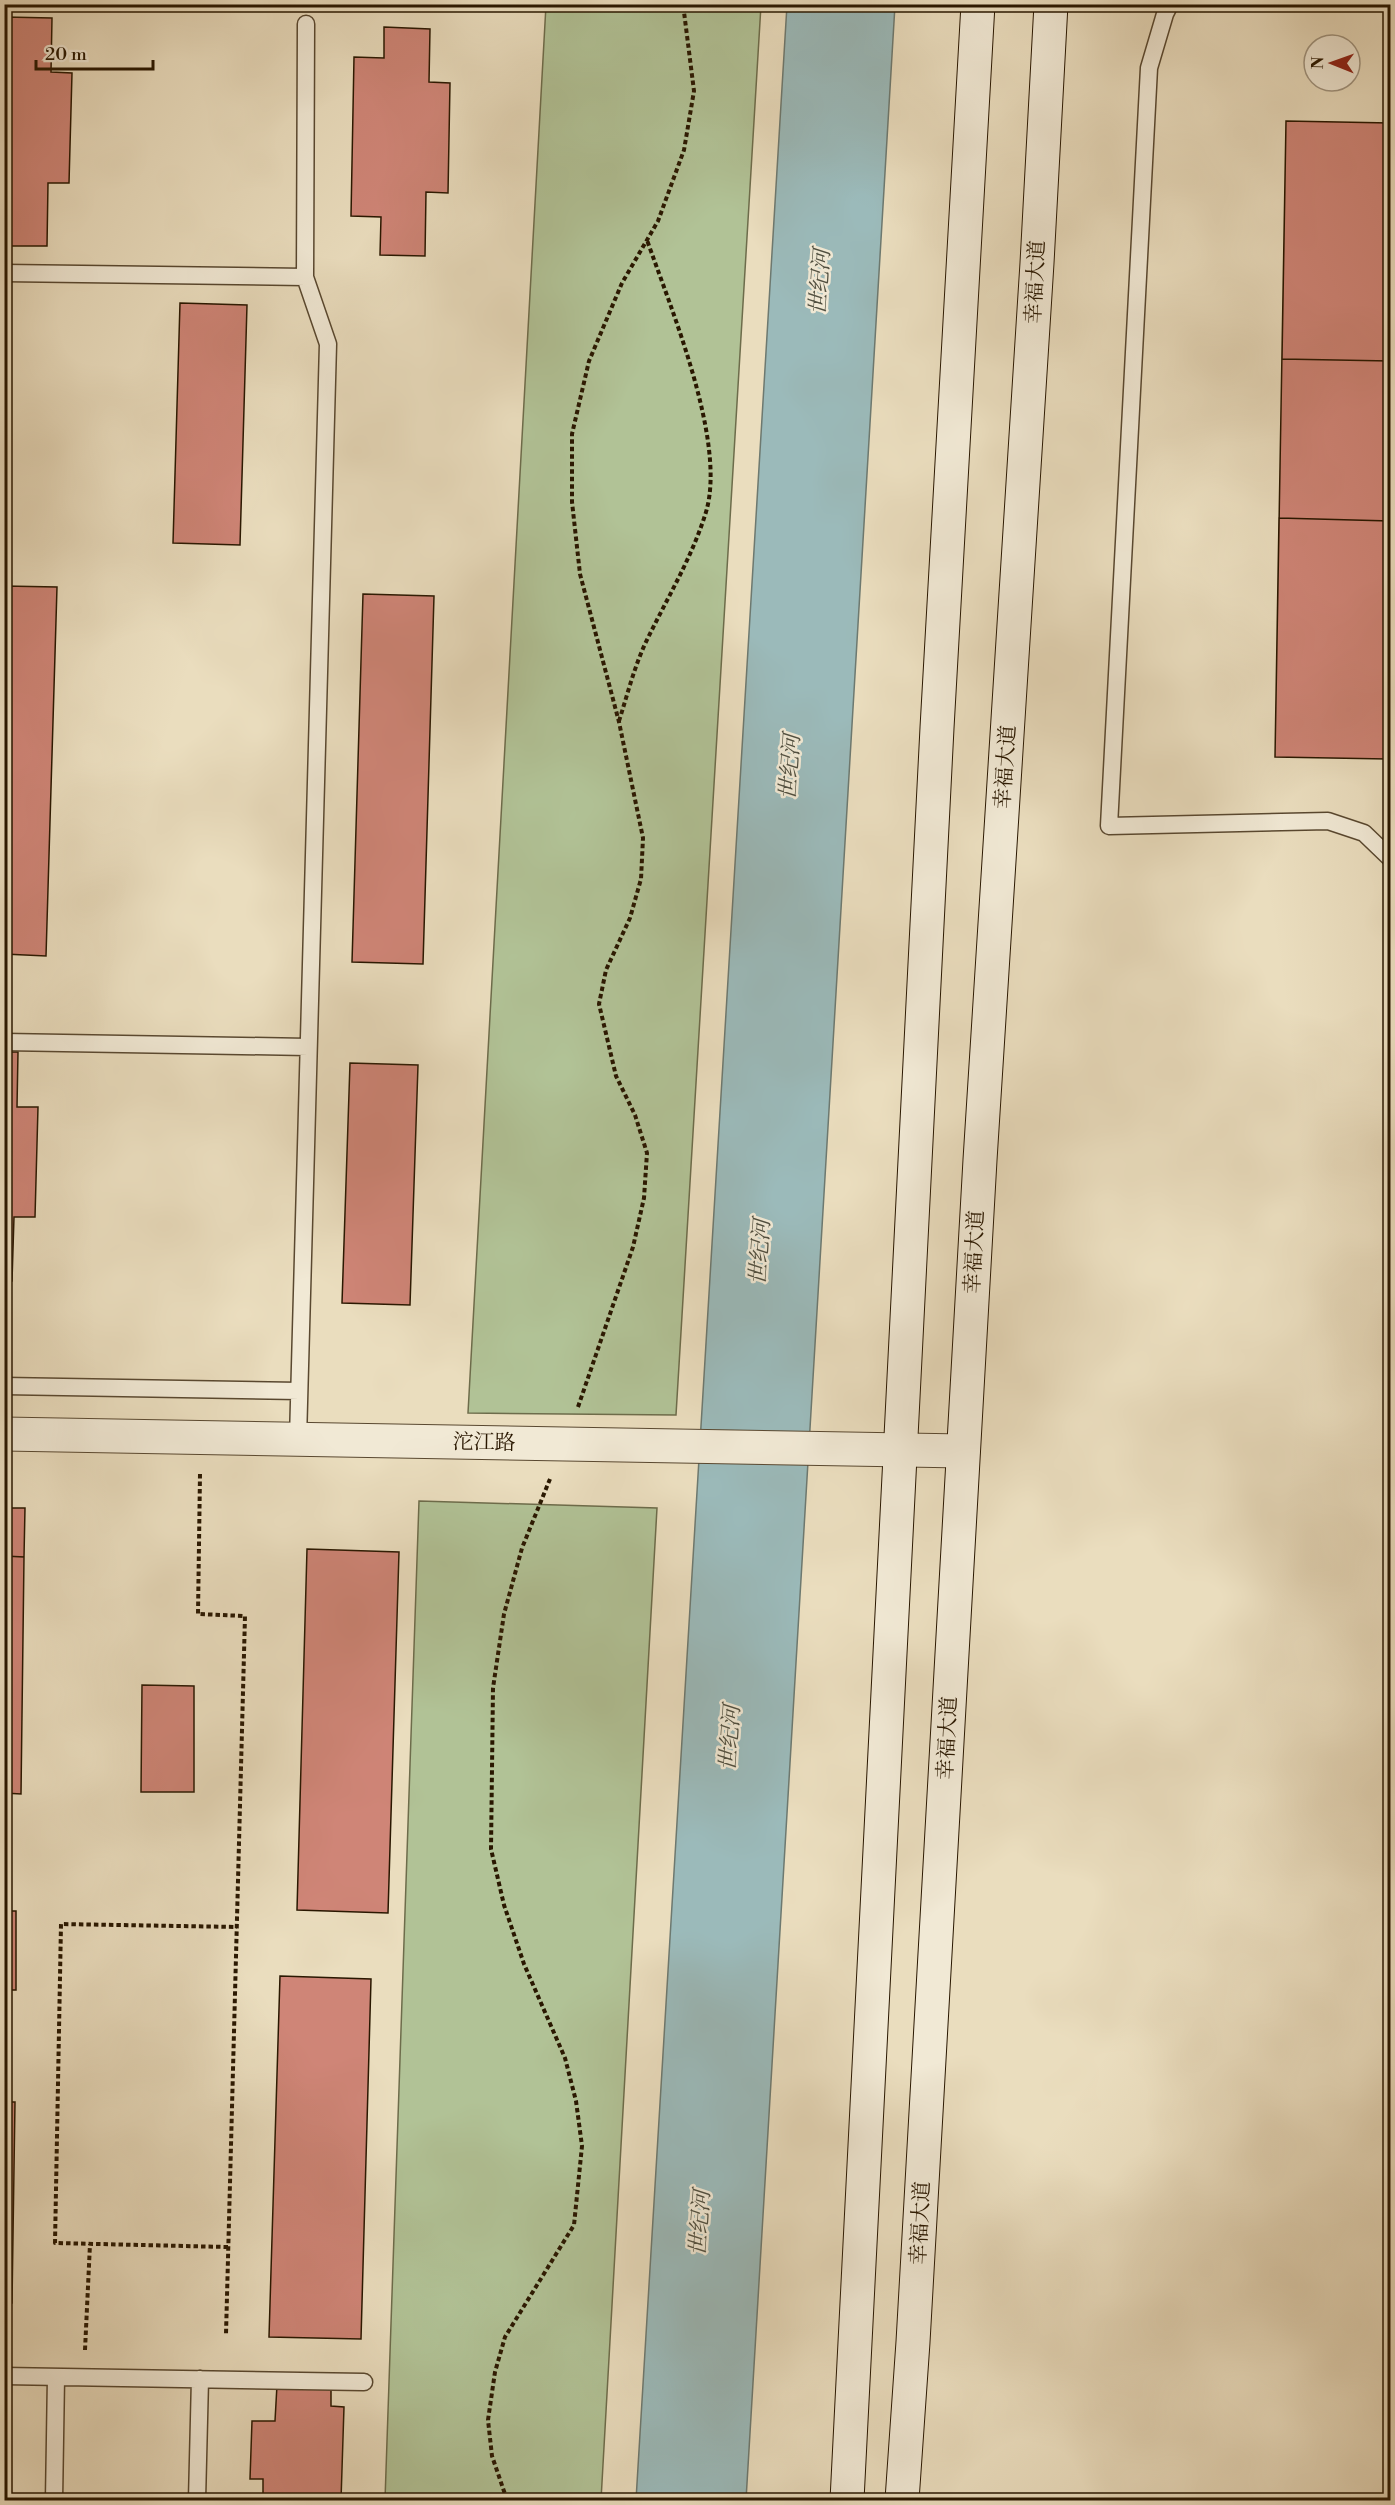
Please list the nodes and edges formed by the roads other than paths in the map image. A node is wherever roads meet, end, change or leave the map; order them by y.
1 (978, 4) edge
2 (1050, 4) edge
3 (1170, 4) edge
4 (306, 24) dead end
5 (4, 273) edge
6 (305, 277) junction
7 (1390, 858) edge
8 (4, 1042) edge
9 (309, 1047) junction
10 (4, 1386) edge
11 (299, 1391) junction
12 (4, 1434) edge
13 (298, 1439) junction
14 (897, 1450) junction
15 (963, 1451) junction
16 (4, 2376) edge
17 (56, 2377) junction
18 (200, 2379) junction
19 (364, 2382) dead end
20 (54, 2500) edge
21 (197, 2500) edge
22 (847, 2500) edge
23 (902, 2500) edge

1 - 14 main road
2 - 15 main road, 幸福大道
3 - 7 lane
4 - 6 lane
5 - 6 lane
6 - 9 lane
8 - 9 lane
9 - 11 lane
10 - 11 lane
11 - 13 lane
12 - 13 main road, 沱江路
13 - 14 main road, 沱江路
14 - 15 main road, 沱江路
14 - 22 main road
15 - 23 main road, 幸福大道
16 - 17 lane
17 - 18 lane
17 - 20 lane
18 - 19 lane
18 - 21 lane

